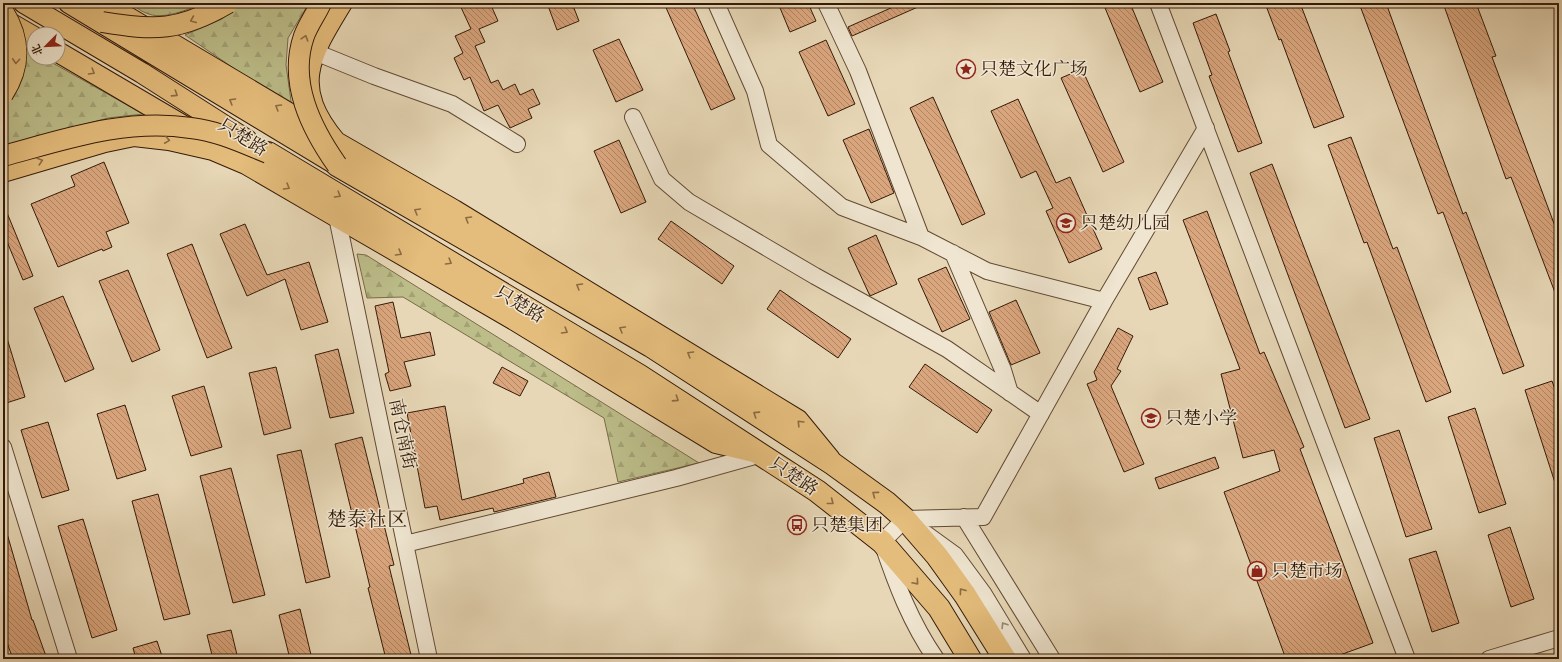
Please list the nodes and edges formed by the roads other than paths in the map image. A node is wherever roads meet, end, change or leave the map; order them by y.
1 (24, 3) edge
2 (69, 3) edge
3 (228, 3) edge
4 (322, 3) edge
5 (342, 3) edge
6 (716, 3) edge
7 (826, 3) edge
8 (1158, 3) edge
9 (3, 11) edge
10 (103, 13) edge
11 (3, 19) edge
12 (26, 32) edge
13 (315, 52) junction
14 (66, 57) edge
15 (3, 94) edge
16 (633, 117) dead end
17 (1206, 128) junction
18 (336, 142) junction
19 (517, 144) dead end
20 (268, 153) junction
21 (3, 156) edge
22 (246, 164) junction
23 (337, 164) junction
24 (3, 172) edge
25 (337, 217) junction
26 (921, 237) junction
27 (953, 254) junction
28 (1104, 301) junction
29 (1010, 393) junction
30 (1041, 414) junction
31 (3, 447) edge
32 (762, 454) junction
33 (834, 464) junction
34 (964, 517) junction
35 (905, 519) junction
36 (882, 542) junction
37 (406, 544) junction
38 (1559, 638) edge
39 (69, 659) edge
40 (429, 659) edge
41 (936, 659) edge
42 (970, 659) edge
43 (1005, 659) edge
44 (1023, 659) edge
45 (1052, 659) edge
46 (1407, 659) edge
47 (1489, 659) edge

1 -> 20 main road, 只楚路, bridge
2 - 10 main road, 只楚路
3 -> 10 main road, bridge
23 -> 4 main road, bridge
5 - 13 main road
6 - 26 street
7 - 26 street
8 - 17 street
9 -> 15 main road, bridge
18 -> 10 main road
23 -> 10 main road, 只楚路, bridge
11 - 12 main road
13 - 18 main road
13 - 19 street
14 -> 22 main road
16 - 29 street
17 - 28 street
17 - 46 street
33 -> 18 main road
20 - 21 main road, bridge
20 -> 32 highway, 只楚路
24 -> 22 main road
22 -> 25 main road
33 -> 23 highway, 只楚路
25 -> 32 main road
25 - 37 street, 南仓南街
26 - 27 street
27 - 28 street
27 - 29 street
28 - 30 street
29 - 30 street
30 - 34 street
31 - 39 street
32 -> 36 highway, 只楚路
32 - 37 street
35 -> 33 highway, 只楚路
34 - 35 street
34 - 45 street
35 - 36 street
43 -> 35 highway, 只楚路
44 -> 35 street
36 - 41 street
36 -> 42 highway, 只楚路
37 - 40 street, 南仓南街
38 - 47 street

